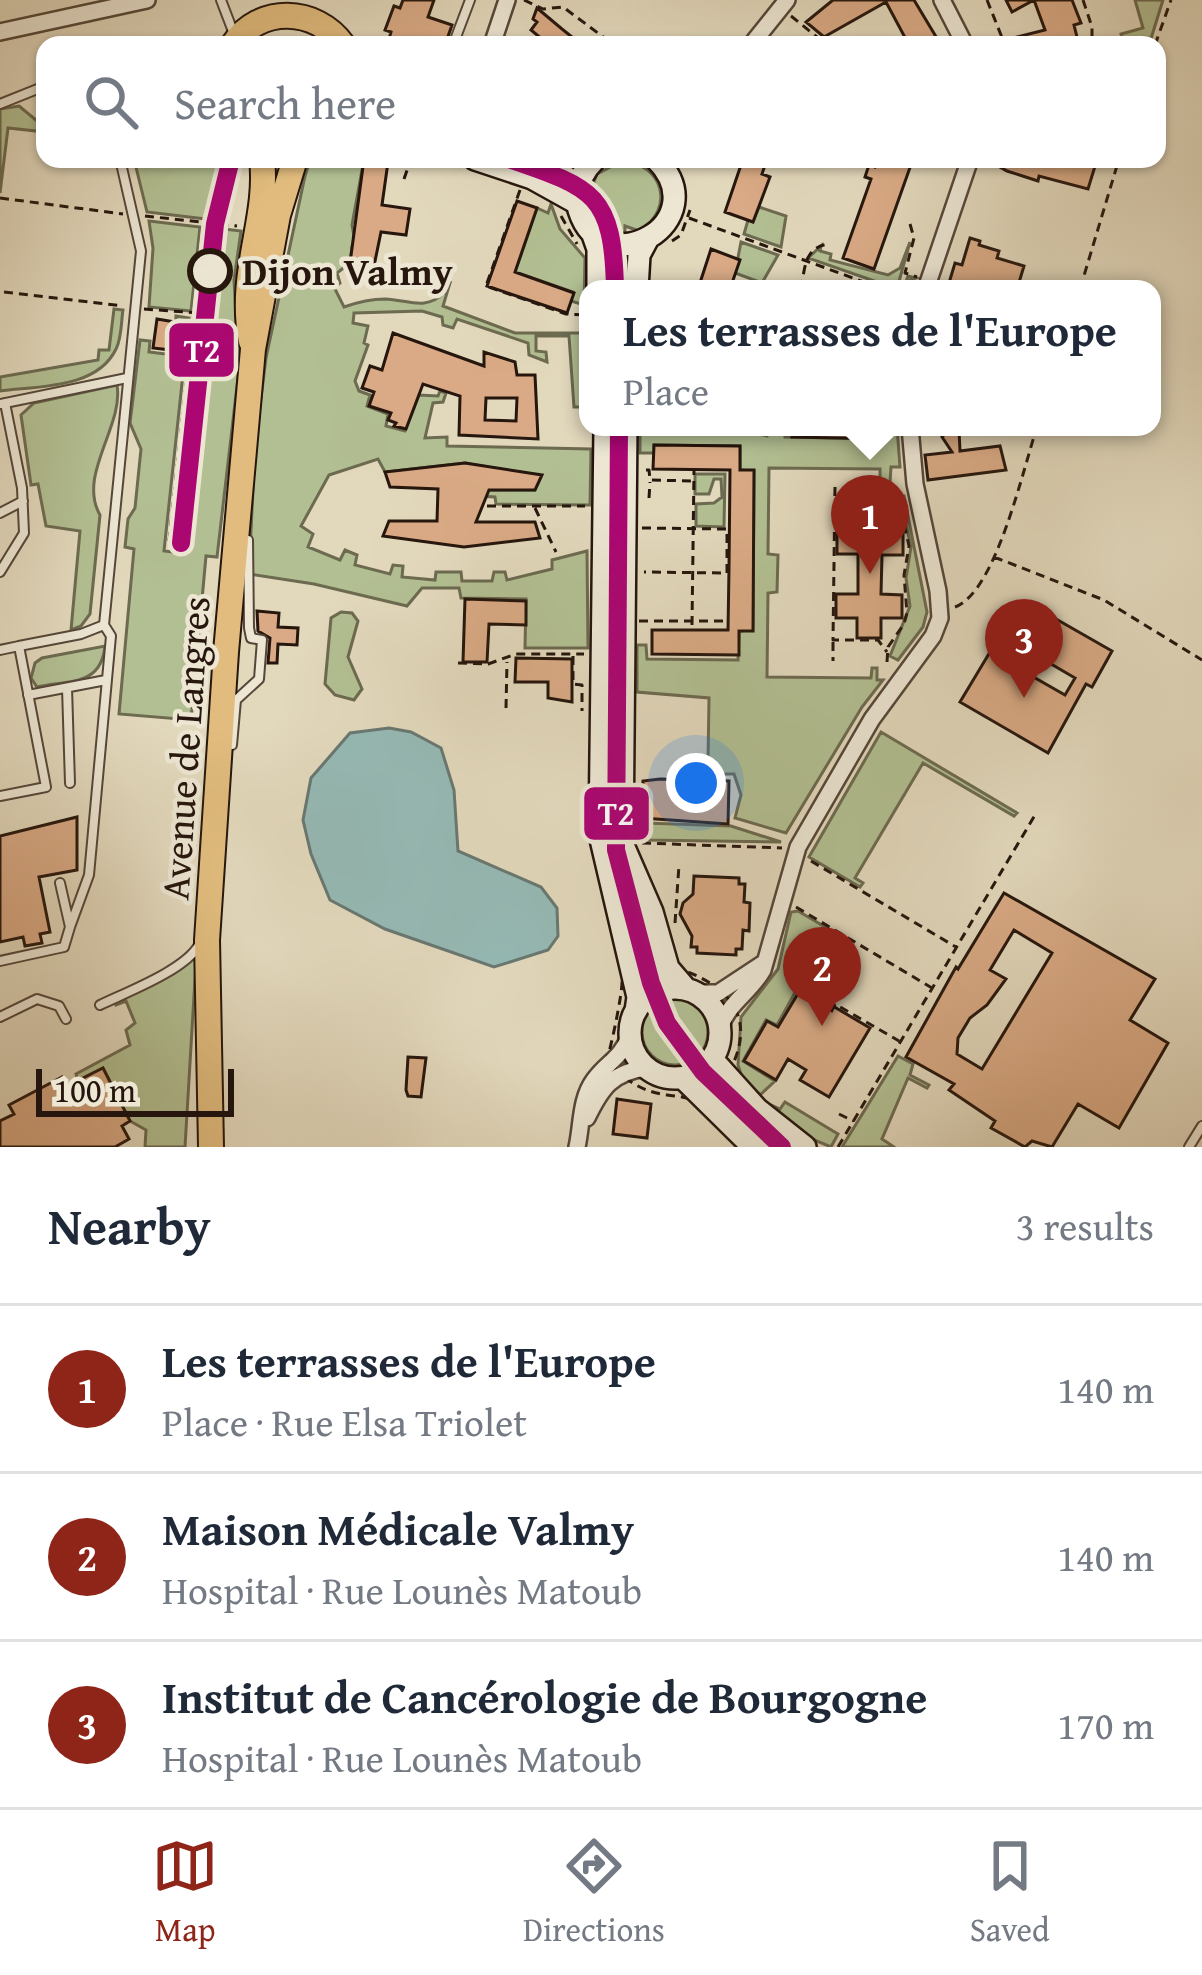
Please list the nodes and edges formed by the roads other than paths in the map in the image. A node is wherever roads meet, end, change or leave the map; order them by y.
1 (147, 0) edge
2 (221, 0) edge
3 (314, 0) edge
4 (470, 0) edge
5 (507, 0) edge
6 (942, 0) edge
7 (789, 8) edge
8 (274, 9) edge
9 (323, 25) junction
10 (0, 32) edge
11 (234, 36) edge
12 (242, 36) edge
13 (334, 36) edge
14 (456, 36) edge
15 (494, 36) edge
16 (761, 36) edge
17 (960, 36) edge
18 (36, 90) edge
19 (0, 104) edge
20 (122, 168) edge
21 (261, 168) edge
22 (293, 168) edge
23 (503, 168) edge
24 (588, 168) edge
25 (967, 168) edge
26 (672, 169) edge
27 (578, 203) junction
28 (592, 232) junction
29 (647, 240) junction
30 (594, 280) edge
31 (637, 280) edge
32 (923, 280) edge
33 (253, 349) junction
34 (127, 378) junction
35 (3, 404) edge
36 (605, 436) edge
37 (626, 436) edge
38 (911, 436) edge
39 (242, 491) junction
40 (23, 502) junction
41 (0, 513) edge
42 (0, 572) edge
43 (104, 625) junction
44 (19, 646) junction
45 (0, 650) edge
46 (106, 680) junction
47 (67, 688) junction
48 (28, 695) junction
49 (70, 783) dead end
50 (214, 790) junction
51 (0, 796) edge
52 (60, 884) dead end
53 (70, 927) junction
54 (208, 928) junction
55 (0, 961) edge
56 (690, 991) junction
57 (728, 997) junction
58 (100, 1005) dead end
59 (208, 1009) junction
60 (636, 1011) junction
61 (0, 1017) edge
62 (66, 1019) dead end
63 (720, 1028) junction
64 (630, 1035) junction
65 (718, 1067) junction
66 (646, 1068) junction
67 (615, 1069) junction
68 (683, 1078) junction
69 (1202, 1126) edge
70 (579, 1140) edge
71 (197, 1147) edge
72 (211, 1147) edge
73 (753, 1147) edge
74 (805, 1147) edge
75 (1190, 1147) edge

1 - 10 street
2 - 11 lane
3 - 9 main road
4 - 14 lane
5 - 15 street
6 - 17 street
7 - 16 street
8 - 9 main road
8 - 12 main road
9 - 13 main road
18 - 19 lane
20 - 34 lane
21 - 33 main road, Avenue de Langres
22 - 33 main road, Avenue de Langres
23 - 27 street
24 - 27 street
25 - 32 street
26 - 29 street
27 - 28 street
28 - 29 street
28 - 30 street
29 - 31 street
33 - 39 main road, Avenue de Langres
34 - 35 lane
34 - 43 lane
35 - 40 lane
36 - 60 street
37 - 56 street
38 - 57 street
39 - 50 main road, Avenue de Langres
39 - 50 lane
40 - 41 lane
40 - 42 lane
43 - 44 lane
43 - 46 lane
44 - 45 lane
44 - 48 lane
46 - 47 lane
46 - 53 lane
47 - 48 lane
47 - 49 lane
48 - 51 lane
50 - 54 main road, Avenue de Langres
52 - 53 lane
53 - 55 lane
54 - 58 lane
54 - 59 main road, Avenue de Langres
56 - 57 street
56 - 60 street
56 - 63 street
57 - 63 street
59 - 71 main road, Avenue de Langres
59 - 72 main road, Avenue de Langres
60 - 64 street
61 - 62 lane
63 - 65 street
64 - 66 street
64 - 67 street
65 - 68 street
65 - 74 street
66 - 67 street
66 - 68 street
67 - 70 street
68 - 73 street
69 - 75 lane

